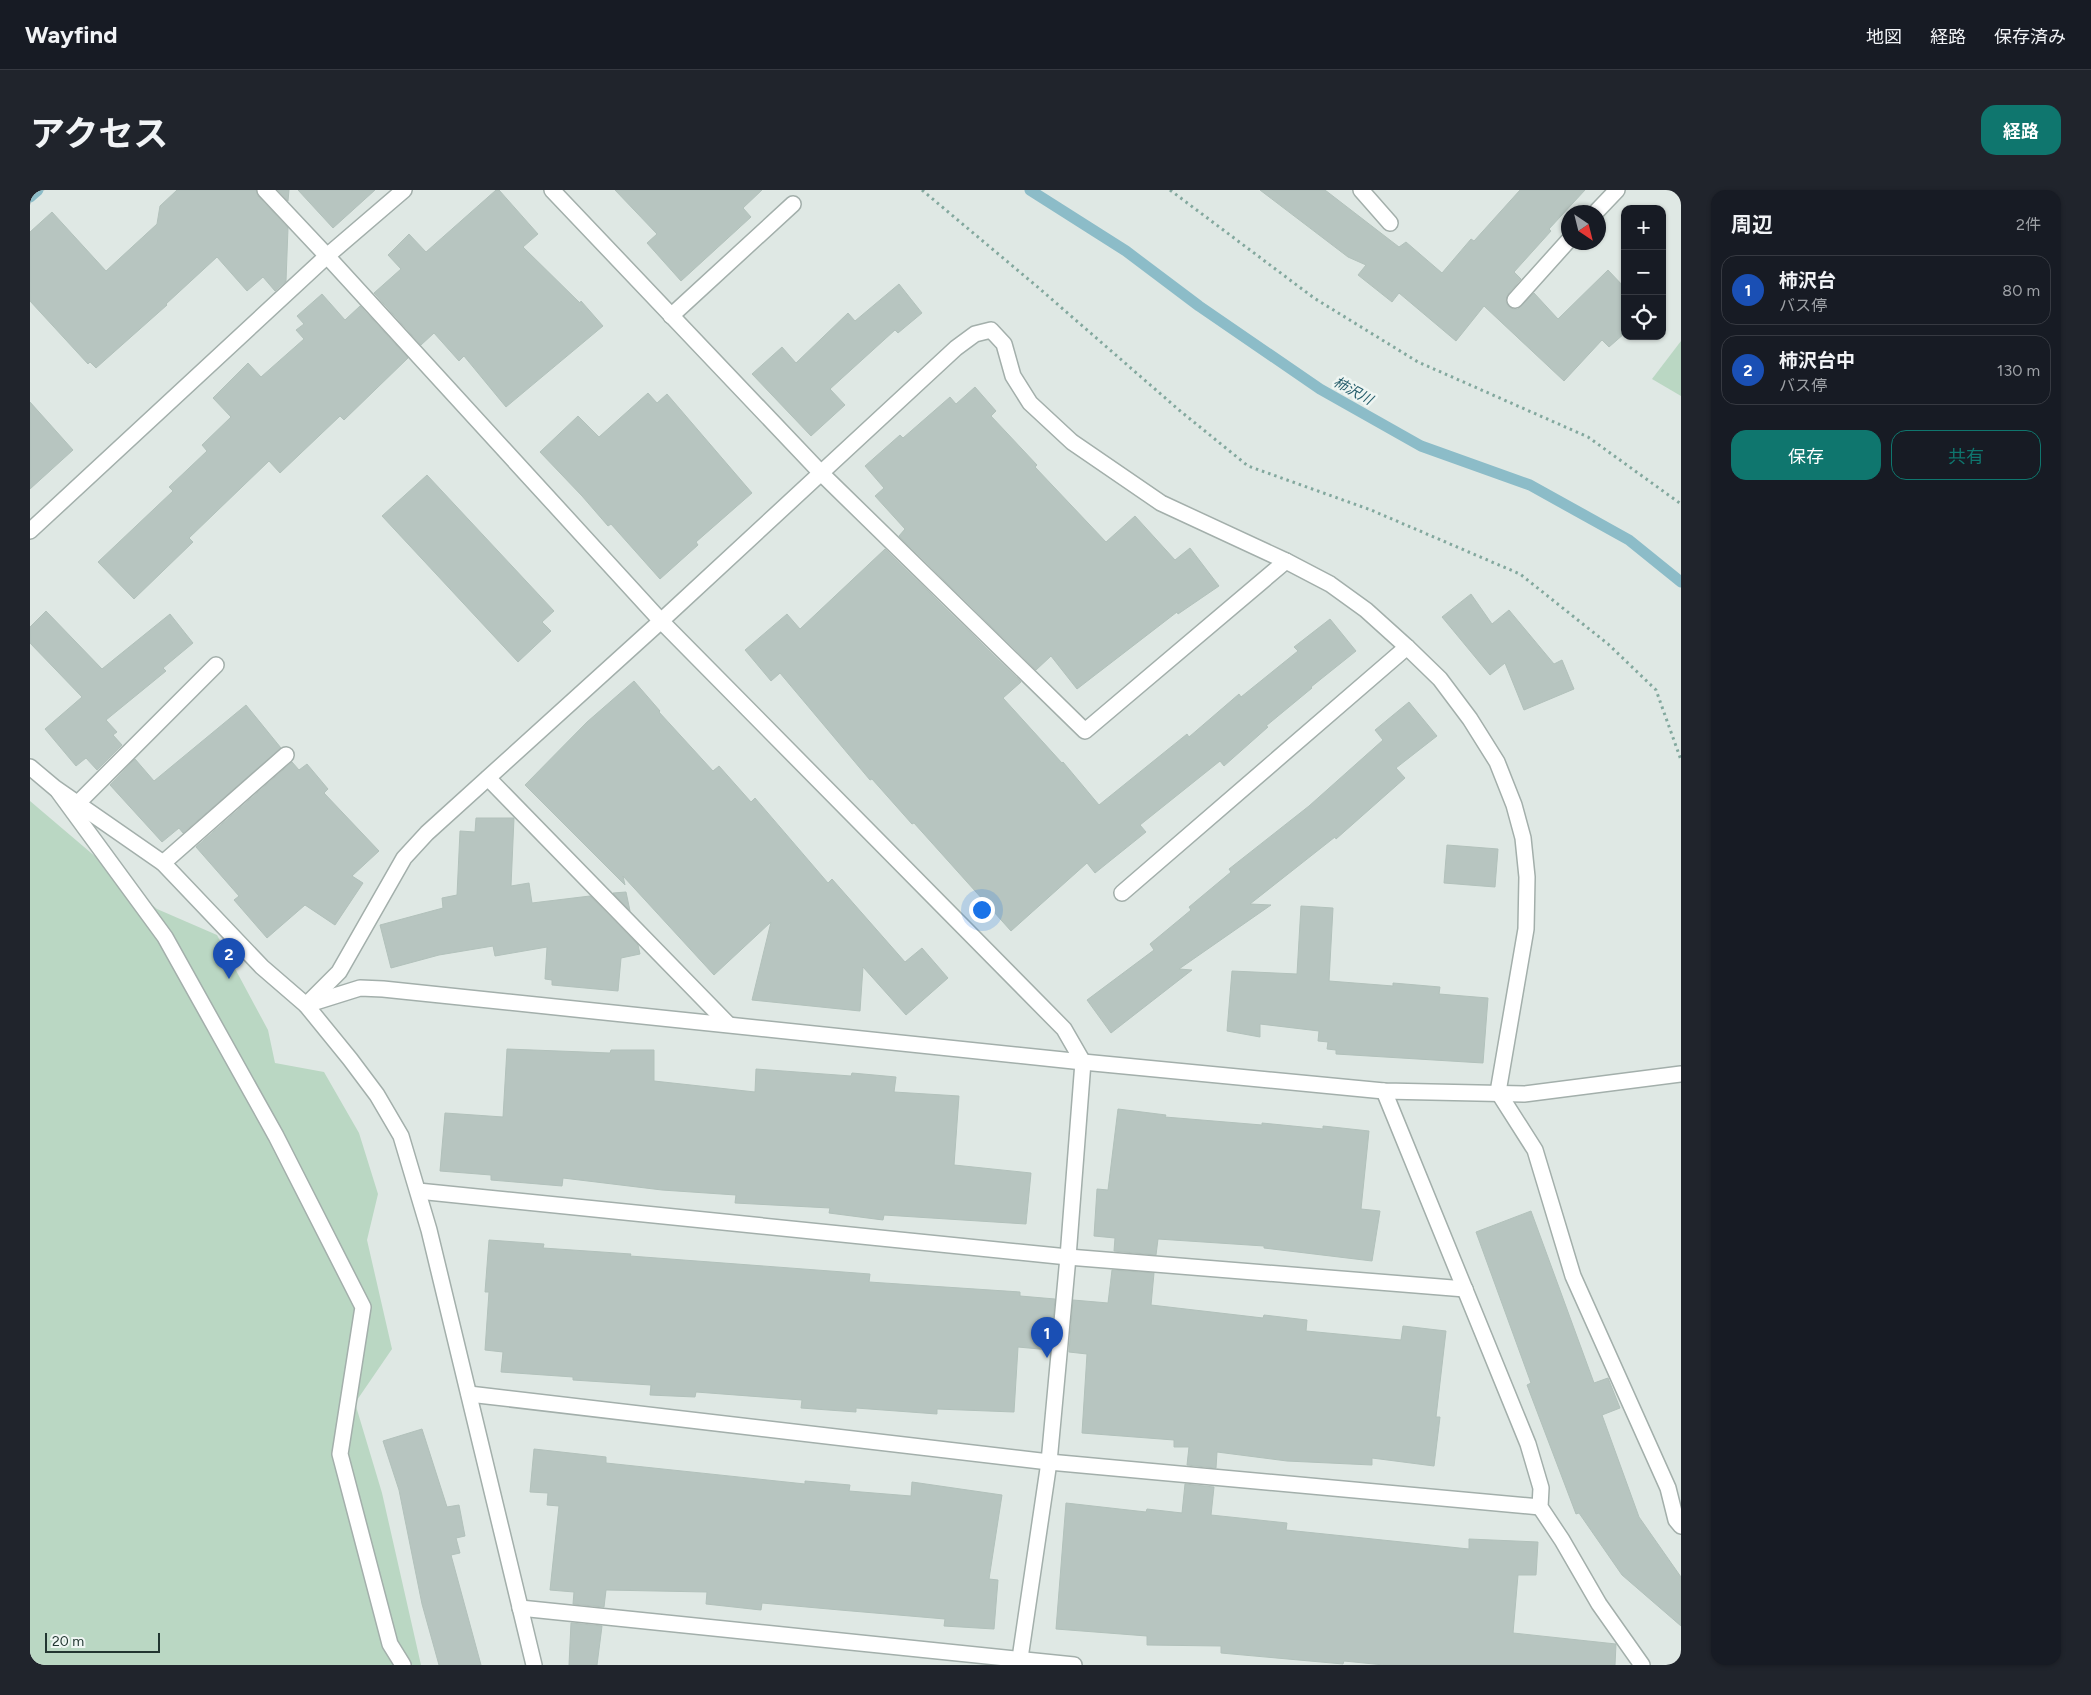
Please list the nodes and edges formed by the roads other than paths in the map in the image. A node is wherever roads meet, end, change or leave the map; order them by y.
1 (264, 190) edge
2 (404, 190) edge
3 (552, 190) edge
4 (1361, 190) edge
5 (1617, 190) edge
6 (793, 204) dead end
7 (1603, 205) edge
8 (1390, 223) dead end
9 (1561, 249) edge
10 (327, 256) junction
11 (1515, 300) dead end
12 (671, 316) junction
13 (821, 473) junction
14 (30, 530) edge
15 (1286, 561) junction
16 (661, 621) junction
17 (1407, 647) junction
18 (216, 665) dead end
19 (286, 755) dead end
20 (30, 767) edge
21 (488, 778) junction
22 (55, 788) junction
23 (78, 803) junction
24 (163, 863) junction
25 (1122, 893) dead end
26 (306, 1005) junction
27 (728, 1024) junction
28 (1083, 1062) junction
29 (1681, 1074) edge
30 (1384, 1091) junction
31 (1498, 1092) junction
32 (418, 1191) junction
33 (1068, 1257) junction
34 (1465, 1289) junction
35 (469, 1394) junction
36 (1049, 1462) junction
37 (1540, 1507) junction
38 (1681, 1526) edge
39 (520, 1608) junction
40 (1019, 1663) edge
41 (402, 1665) edge
42 (534, 1665) edge
43 (1074, 1665) edge
44 (1642, 1665) edge

1 - 10 street
2 - 10 street
3 - 12 street
4 - 8 street
5 - 7 street
6 - 12 street
9 - 11 street
10 - 14 street
10 - 16 street
12 - 13 street
13 - 15 street
13 - 15 street
13 - 16 street
15 - 17 street
16 - 21 street
16 - 28 street
17 - 25 street
17 - 31 street
18 - 23 street
19 - 24 street
20 - 22 street
21 - 26 street
21 - 27 street
22 - 23 street
22 - 41 street
23 - 24 street
24 - 26 street
26 - 27 street
26 - 32 street
27 - 28 street
28 - 30 street
28 - 33 street
29 - 31 street
30 - 31 street
30 - 34 street
31 - 38 street
32 - 33 street
32 - 35 street
33 - 34 street
33 - 36 street
34 - 37 street
35 - 36 street
35 - 39 street
36 - 37 street
36 - 40 street
37 - 44 street
39 - 40 street
39 - 42 street
40 - 43 street

